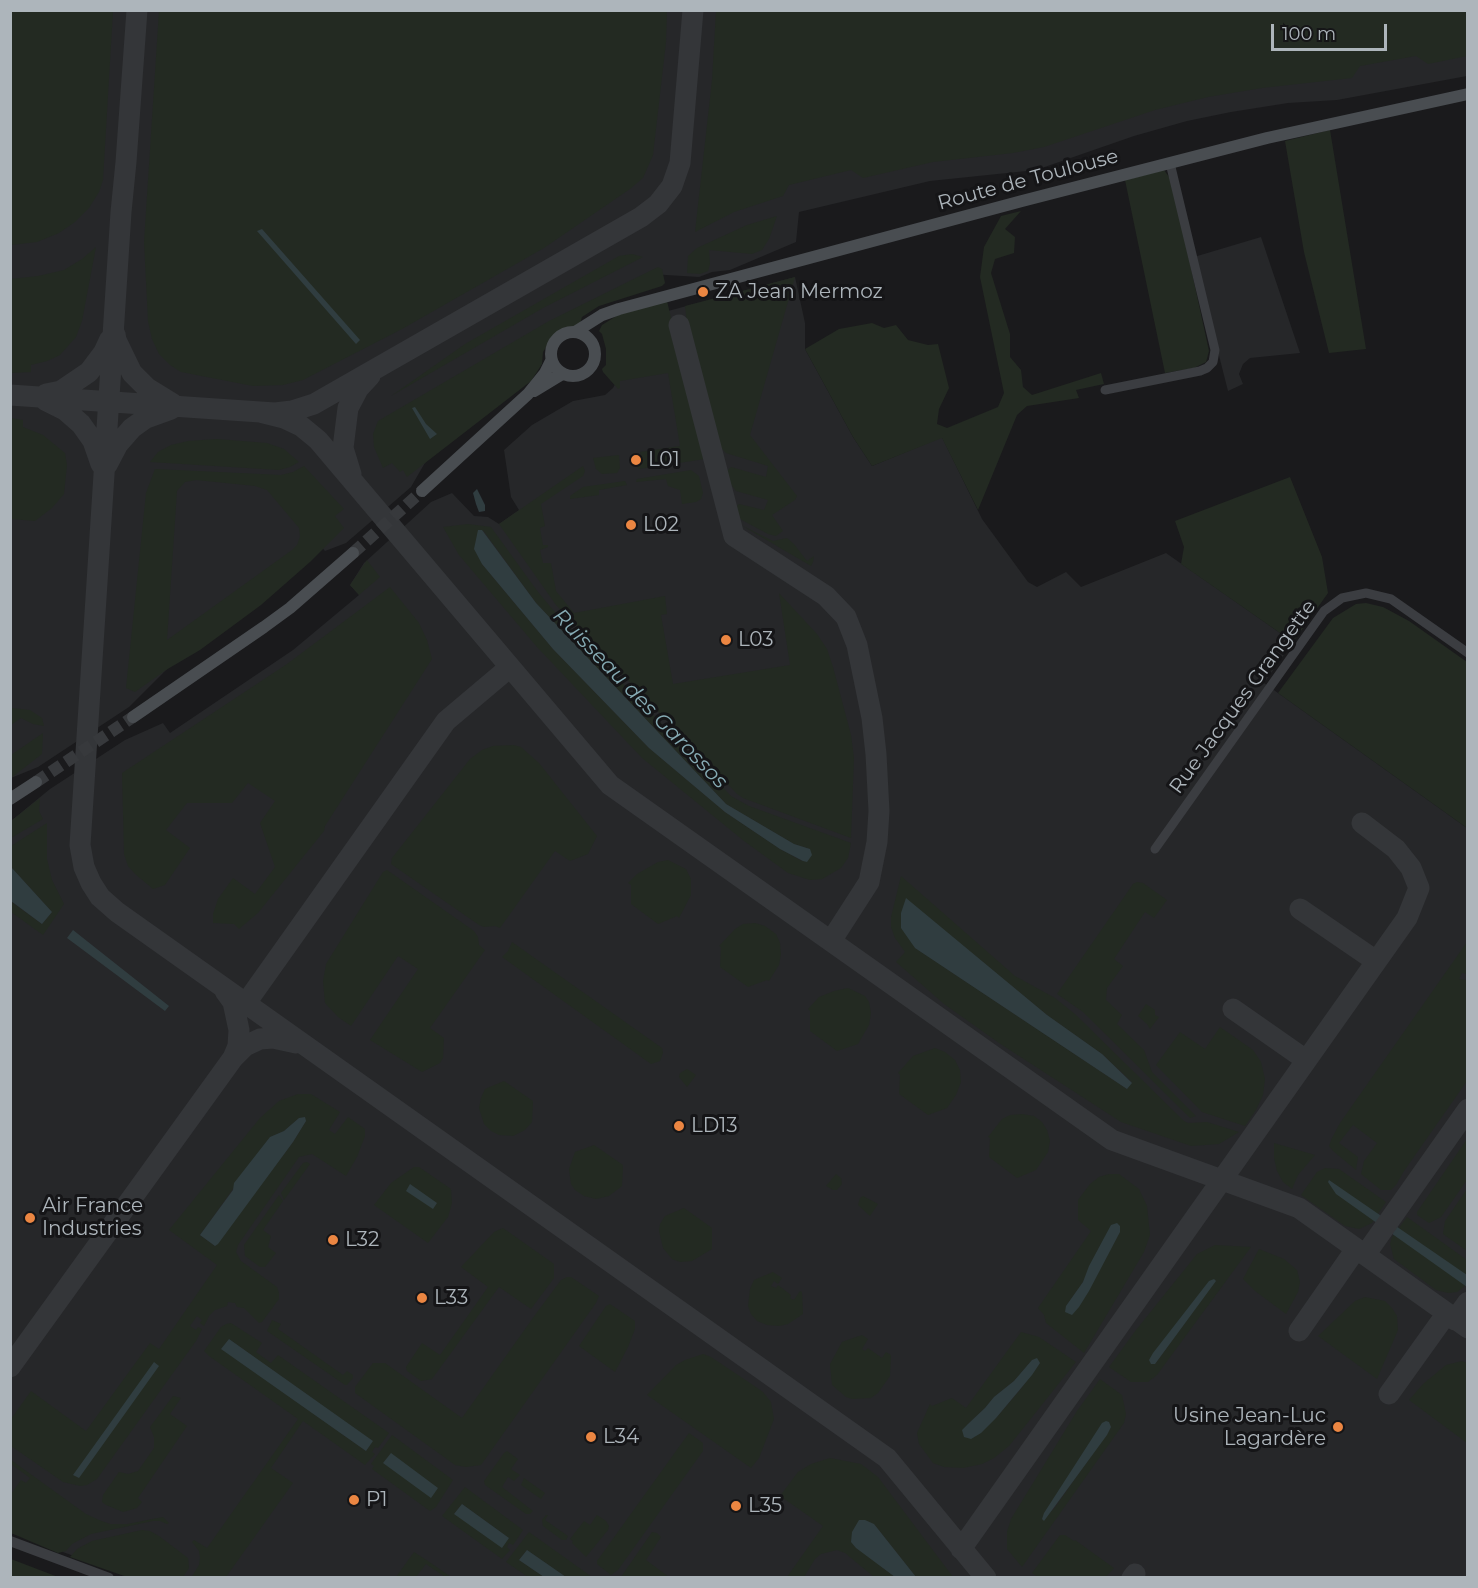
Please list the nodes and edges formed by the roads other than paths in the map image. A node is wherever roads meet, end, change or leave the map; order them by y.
1 (1467, 94) edge
2 (1170, 163) junction
3 (602, 315) junction
4 (575, 332) junction
5 (592, 342) junction
6 (551, 360) junction
7 (562, 374) junction
8 (1105, 390) dead end
9 (528, 394) junction
10 (422, 491) tunnel mouth
11 (353, 553) tunnel mouth
12 (1467, 652) edge
13 (133, 717) tunnel mouth
14 (36, 782) tunnel mouth
15 (10, 799) edge
16 (1155, 849) dead end
17 (10, 1541) edge
18 (109, 1578) edge

1 - 2 main road, Route de Toulouse
2 - 3 main road, Route de Toulouse
2 - 8 street
3 - 4 main road, Route de Toulouse
3 - 5 main road
4 - 5 main road
4 - 6 main road
5 - 7 main road
6 - 7 main road
6 - 9 main road
7 - 9 main road
9 - 10 main road
11 - 13 main road
12 - 16 street, Rue Jacques Grangette
14 - 15 main road
17 - 18 street

